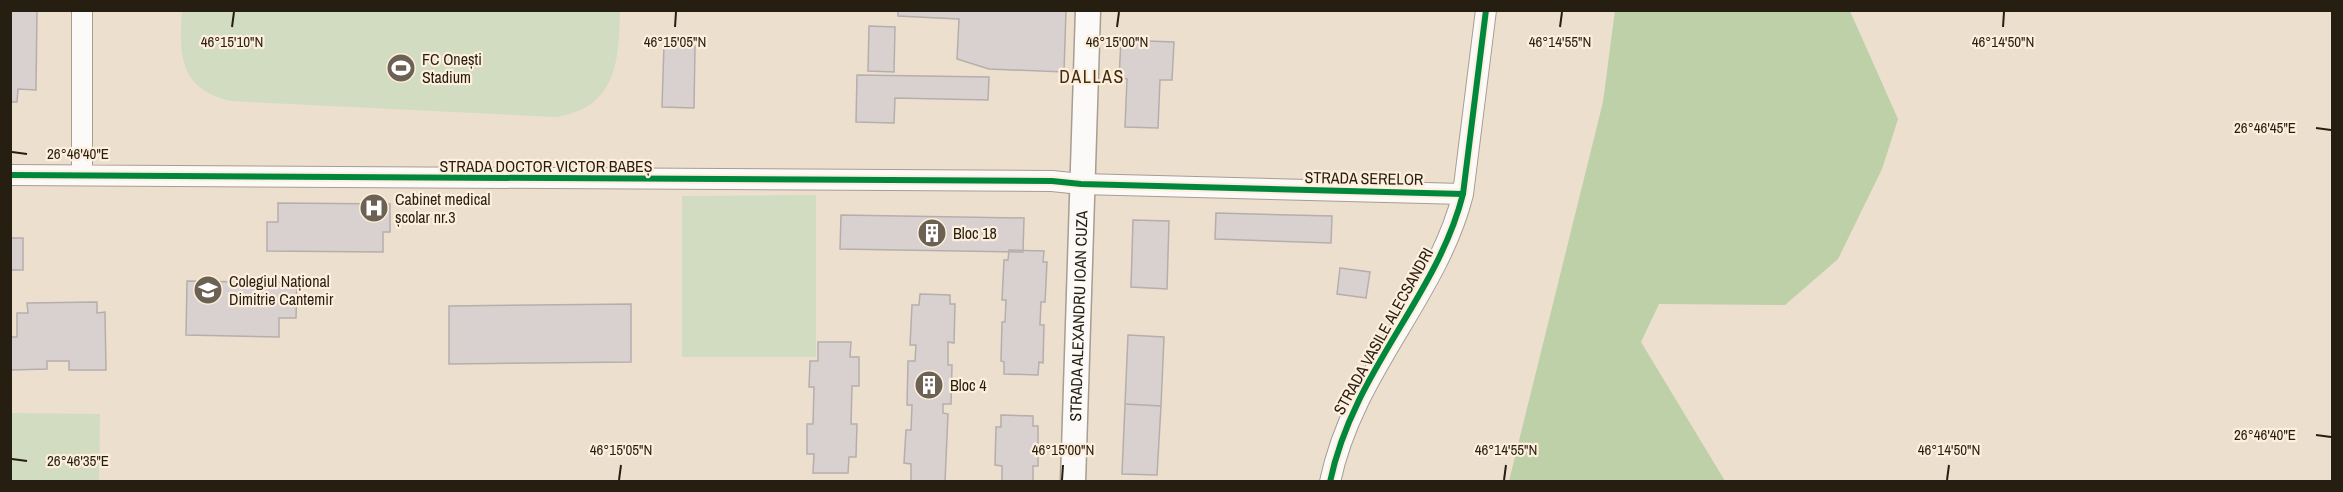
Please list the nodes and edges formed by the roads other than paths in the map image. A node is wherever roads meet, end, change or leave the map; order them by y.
1 (82, 10) edge
2 (1089, 10) edge
3 (1486, 10) edge
4 (10, 175) edge
5 (82, 175) junction
6 (1081, 184) junction
7 (1463, 194) junction
8 (1073, 482) edge
9 (1330, 482) edge

1 - 5 street
2 - 6 main road, STRADA ALEXANDRU IOAN CUZA
3 - 7 street
4 - 5 street, STRADA DOCTOR VICTOR BABEȘ
5 - 6 street, STRADA DOCTOR VICTOR BABEȘ
6 - 7 street, STRADA SERELOR
6 - 8 main road, STRADA ALEXANDRU IOAN CUZA
7 - 9 street, STRADA VASILE ALECSANDRI

